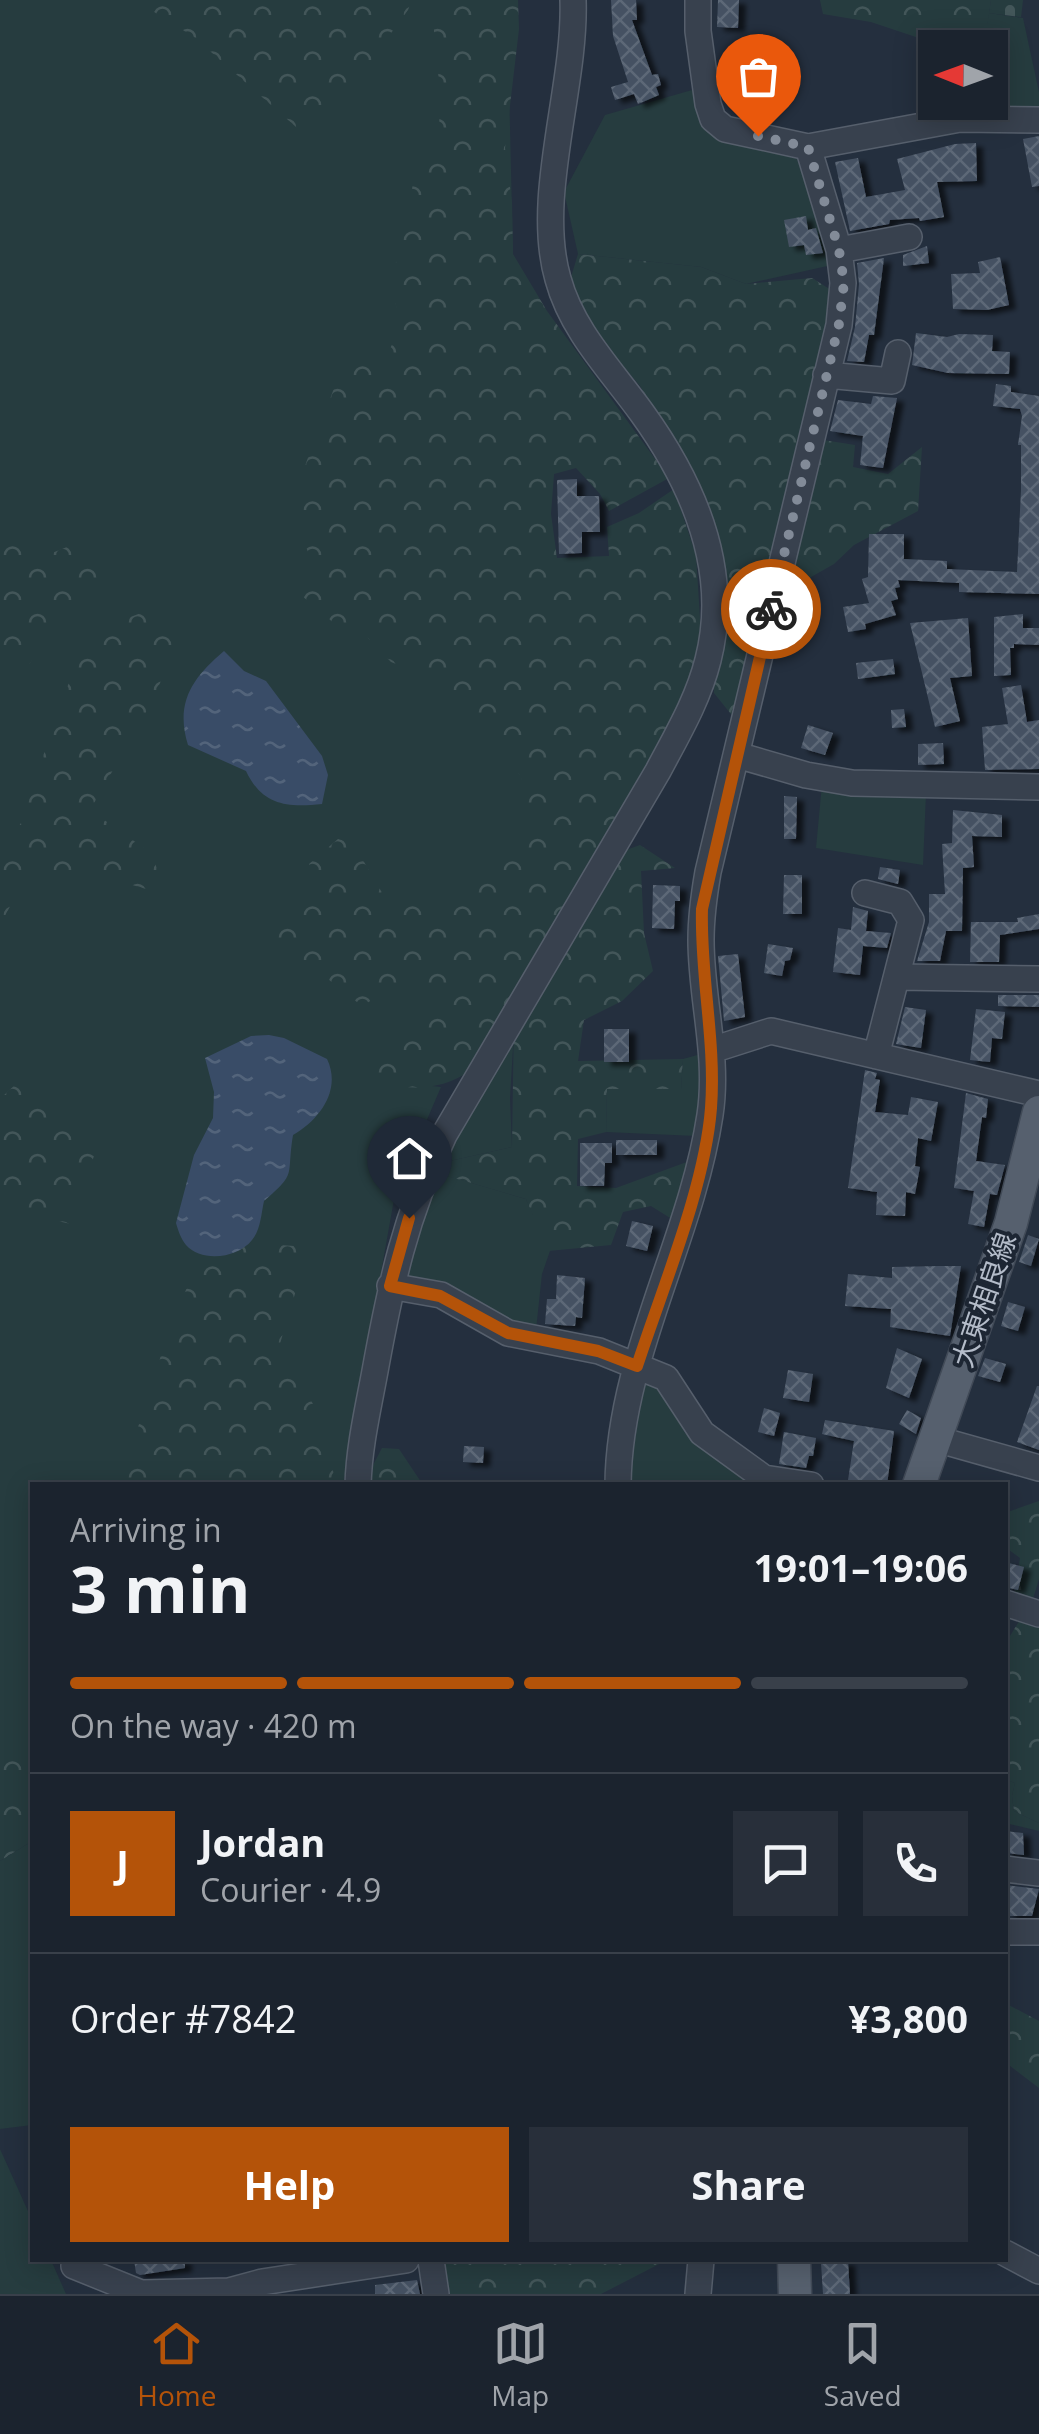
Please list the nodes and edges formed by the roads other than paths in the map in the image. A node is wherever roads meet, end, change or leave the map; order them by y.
1 (573, 0) edge
2 (698, 0) edge
3 (1039, 120) edge
4 (808, 147) junction
5 (909, 237) dead end
6 (839, 250) junction
7 (898, 353) dead end
8 (826, 375) junction
9 (737, 754) junction
10 (1039, 787) edge
11 (865, 892) dead end
12 (897, 977) junction
13 (1039, 978) edge
14 (712, 1050) junction
15 (876, 1056) junction
16 (1039, 1094) edge
17 (1039, 1112) edge
18 (390, 1286) junction
19 (637, 1366) junction
20 (936, 1439) junction
21 (1039, 1468) edge
22 (358, 1482) edge
23 (618, 1482) edge
24 (791, 1482) edge
25 (921, 1482) edge
26 (1008, 1604) edge
27 (1039, 1614) edge
28 (1008, 1870) edge
29 (1039, 1873) edge
30 (1008, 1932) edge
31 (1039, 1932) edge
32 (1008, 2255) edge
33 (393, 2262) edge
34 (432, 2262) edge
35 (701, 2262) edge
36 (794, 2262) edge
37 (74, 2266) dead end
38 (1039, 2271) edge
39 (436, 2294) edge
40 (698, 2294) edge
41 (795, 2294) edge

1 - 18 street
2 - 4 street
3 - 4 street
4 - 6 street
5 - 6 street
6 - 8 street
7 - 8 street
8 - 9 street
9 - 10 street
9 - 14 street
11 - 12 street
12 - 13 street
12 - 15 street
14 - 15 street
14 - 19 street
15 - 16 street
17 - 20 main road, 大東相良線
18 - 19 street
18 - 22 street
19 - 23 street
19 - 24 street
20 - 21 street
20 - 25 main road, 大東相良線
26 - 27 street
28 - 29 street
30 - 31 street
32 - 38 street
33 - 37 street
34 - 39 street
35 - 40 street
36 - 41 main road

